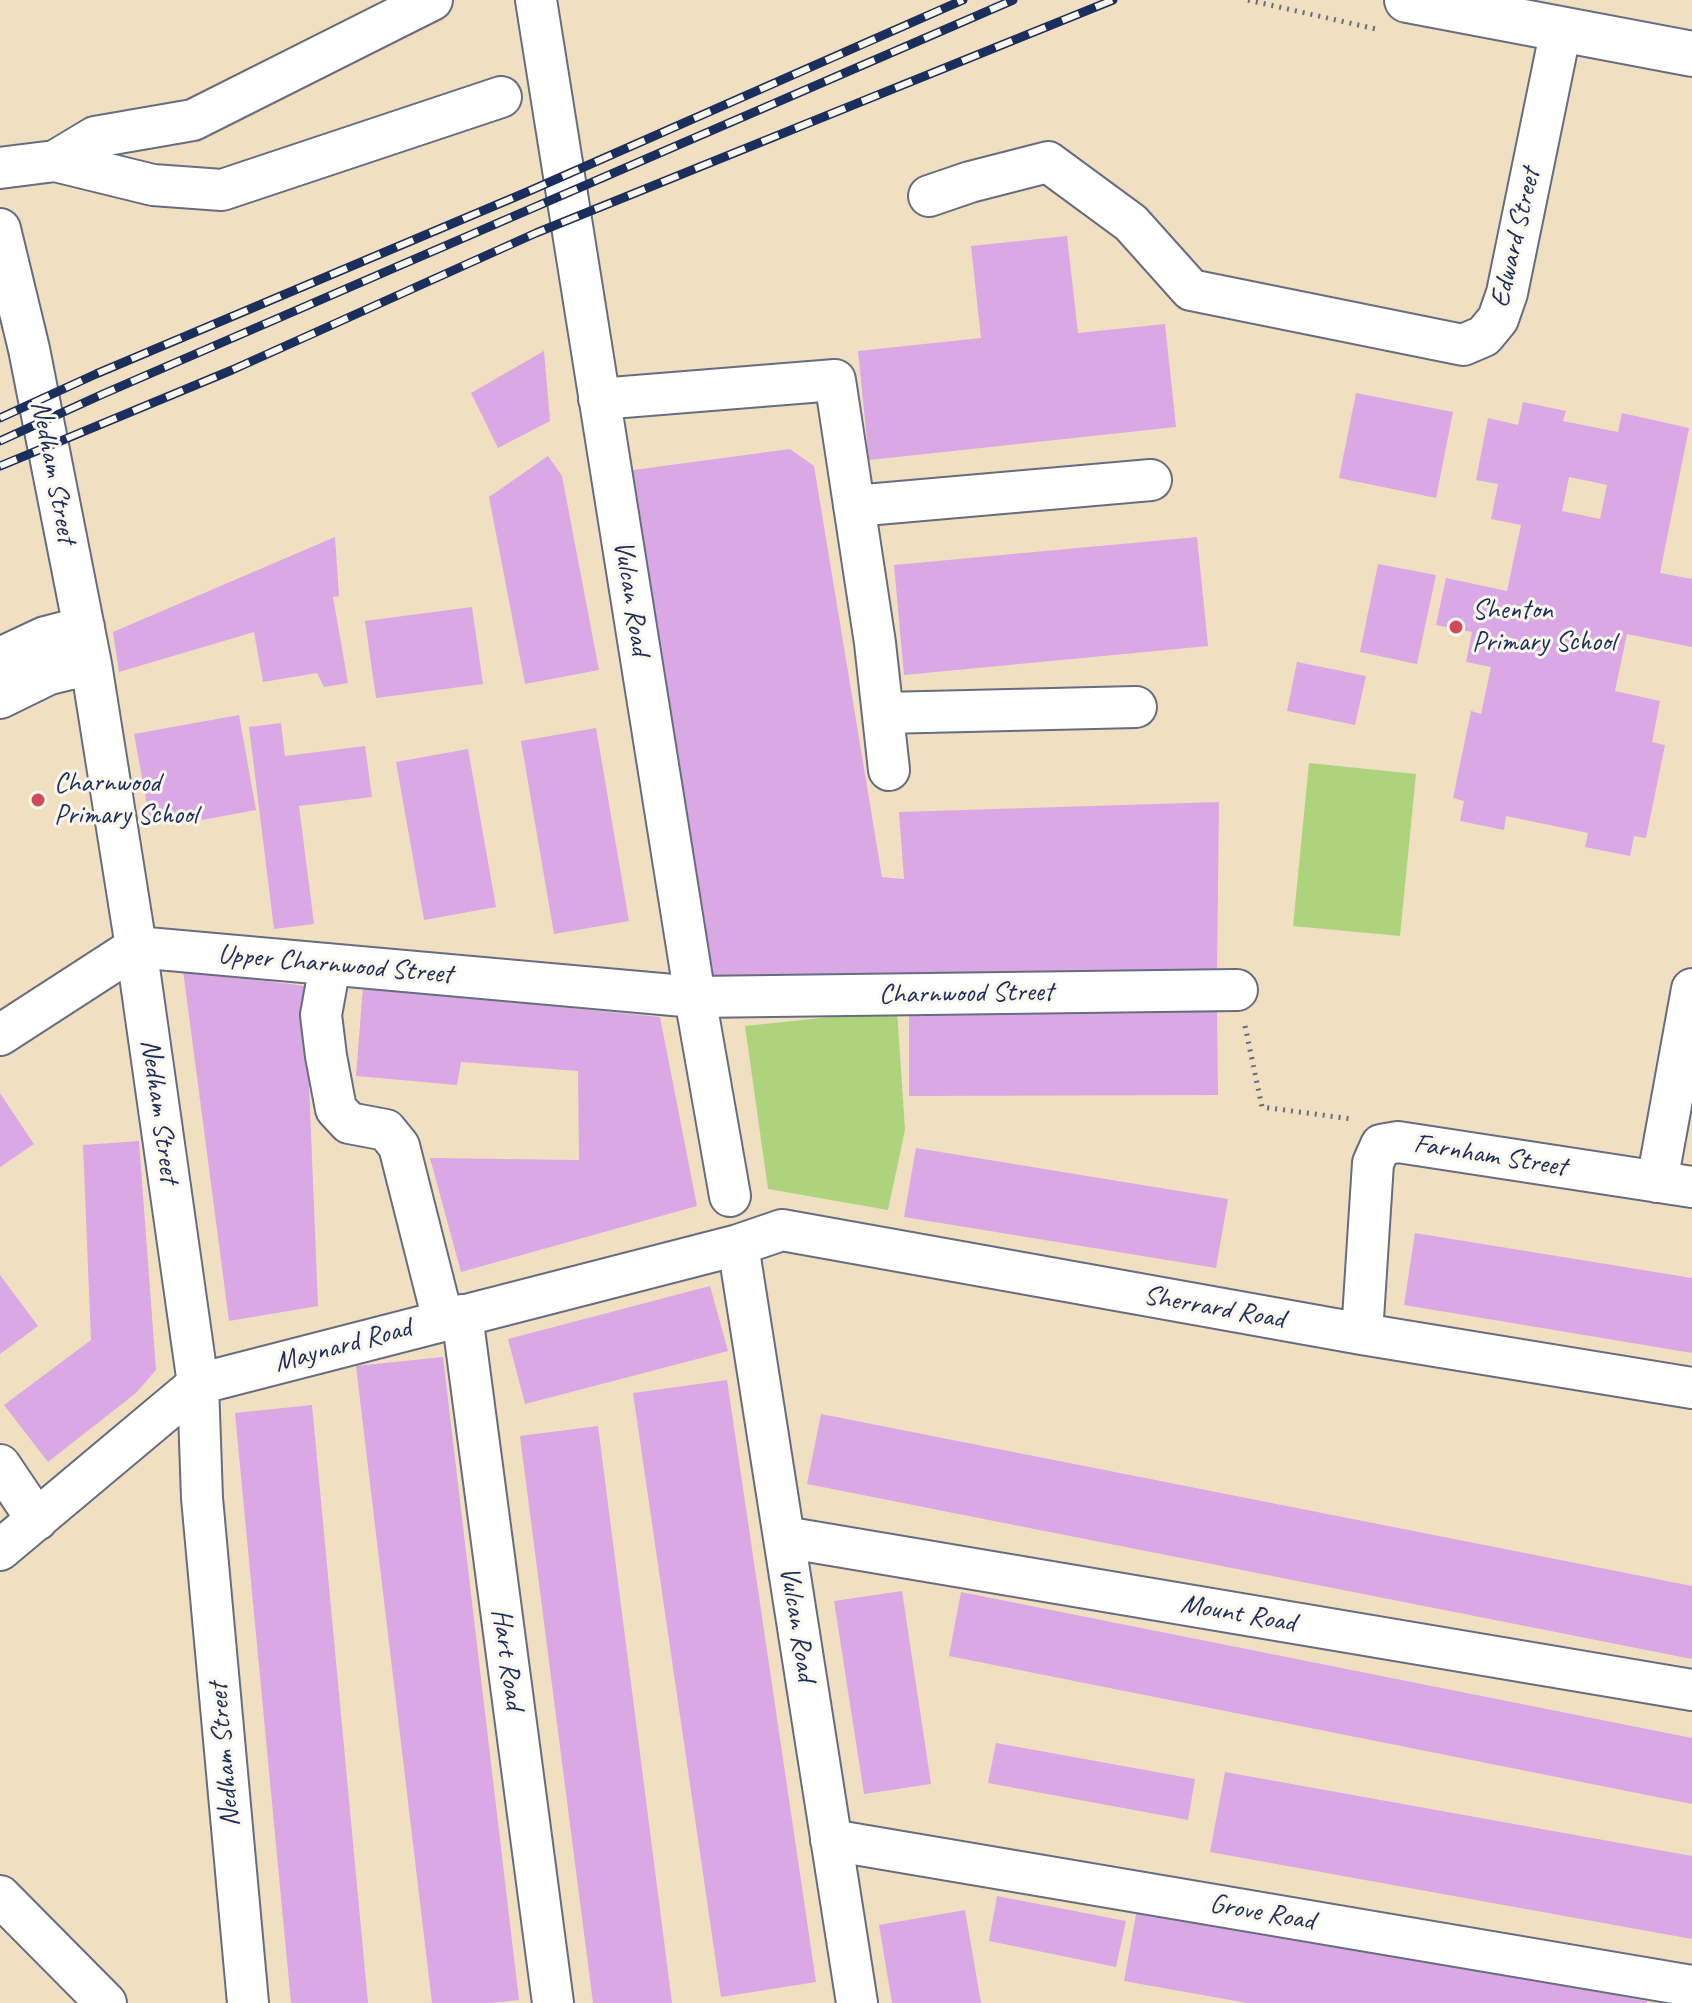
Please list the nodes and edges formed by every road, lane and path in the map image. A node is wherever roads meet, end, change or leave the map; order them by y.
1 (432, 0) edge
2 (536, 0) edge
3 (1407, 0) edge
4 (1561, 29) junction
5 (1692, 54) edge
6 (501, 97) dead end
7 (55, 161) junction
8 (0, 168) edge
9 (929, 196) dead end
10 (0, 229) edge
11 (599, 399) junction
12 (1151, 480) dead end
13 (854, 506) junction
14 (87, 645) junction
15 (0, 658) edge
16 (0, 698) edge
17 (1136, 707) dead end
18 (883, 713) junction
19 (889, 770) dead end
20 (136, 947) junction
21 (330, 965) junction
22 (1692, 989) edge
23 (1237, 990) joint
24 (695, 997) junction
25 (0, 1035) edge
26 (1381, 1145) junction
27 (1675, 1185) edge
28 (730, 1196) dead end
29 (738, 1245) junction
30 (452, 1318) junction
31 (1362, 1334) junction
32 (198, 1384) junction
33 (1692, 1388) edge
34 (0, 1465) edge
35 (37, 1520) junction
36 (784, 1537) junction
37 (0, 1550) edge
38 (1692, 1690) edge
39 (831, 1840) junction
40 (0, 1896) edge
41 (1692, 1986) edge
42 (106, 2003) edge
43 (248, 2003) edge
44 (553, 2003) edge
45 (857, 2003) edge

1 - 7 street
2 - 11 street, Vulcan Road
3 - 4 main road
4 - 5 main road
4 - 9 street, Edward Street
6 - 7 street
7 - 8 street
10 - 14 street, Nedham Street
11 - 13 street
11 - 24 street, Vulcan Road
12 - 13 street
13 - 18 street
14 - 15 street
14 - 16 street
14 - 20 street, Nedham Street
17 - 18 street
18 - 19 street
20 - 21 street, Upper Charnwood Street
20 - 25 street
20 - 32 street, Nedham Street
21 - 24 street, Upper Charnwood Street
21 - 30 street, Hart Road
22 - 27 street
23 - 24 street, Charnwood Street
23 - 26 path
24 - 28 street, Vulcan Road
26 - 27 street, Farnham Street
26 - 31 street, Farnham Street
29 - 30 street, Maynard Road
29 - 31 street, Sherrard Road
29 - 36 street, Vulcan Road
30 - 32 street, Maynard Road
30 - 44 street, Hart Road
31 - 33 street, Sherrard Road
32 - 35 street, Maynard Road
32 - 43 street, Nedham Street
34 - 35 street
35 - 37 street, Maynard Road
36 - 38 street, Mount Road
36 - 39 street, Vulcan Road
39 - 41 street, Grove Road
39 - 45 street, Vulcan Road
40 - 42 street

